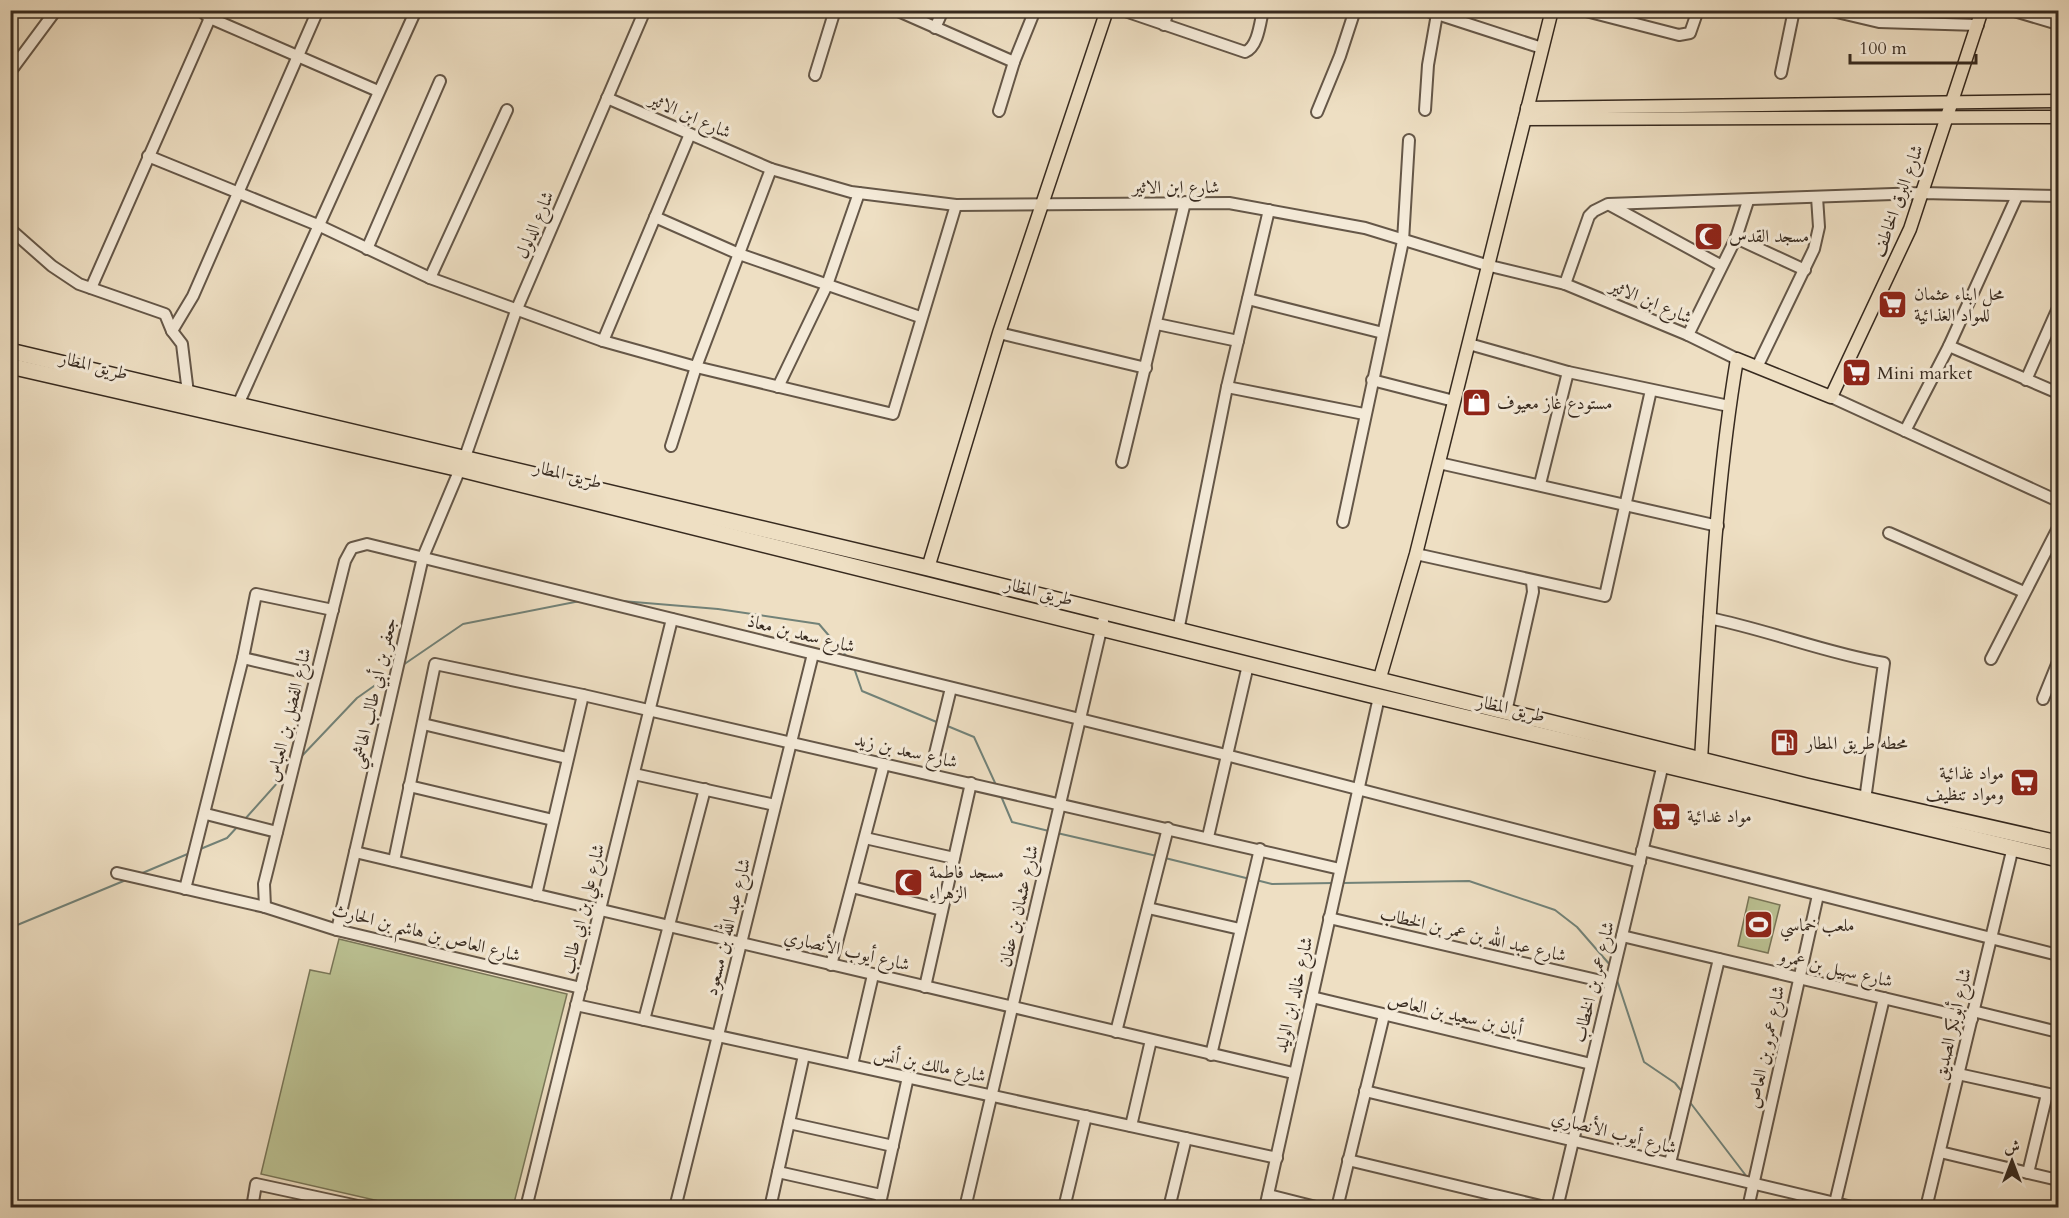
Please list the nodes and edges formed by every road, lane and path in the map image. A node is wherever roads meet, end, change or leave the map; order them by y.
1 (56, 10) edge
2 (200, 10) edge
3 (318, 10) edge
4 (416, 10) edge
5 (645, 10) edge
6 (835, 10) edge
7 (896, 10) edge
8 (943, 10) edge
9 (1035, 10) edge
10 (1107, 10) edge
11 (1122, 10) edge
12 (1168, 10) edge
13 (1263, 10) edge
14 (1355, 10) edge
15 (1425, 10) edge
16 (1552, 10) edge
17 (1582, 10) edge
18 (1698, 10) edge
19 (1794, 10) edge
20 (1828, 10) edge
21 (1982, 10) edge
22 (2010, 10) edge
23 (1437, 14) junction
24 (1453, 14) edge
25 (210, 18) junction
26 (2058, 24) edge
27 (1164, 25) junction
28 (1978, 25) junction
29 (935, 28) junction
30 (1542, 48) junction
31 (297, 55) junction
32 (1014, 62) junction
33 (10, 72) edge
34 (1780, 74) dead end
35 (815, 75) dead end
36 (440, 81) dead end
37 (378, 91) junction
38 (607, 98) junction
39 (2058, 101) edge
40 (1952, 102) junction
41 (507, 110) dead end
42 (1425, 110) dead end
43 (999, 111) dead end
44 (1317, 112) dead end
45 (1526, 114) junction
46 (1947, 116) junction
47 (2058, 117) edge
48 (690, 134) junction
49 (1409, 141) dead end
50 (148, 156) junction
51 (771, 170) junction
52 (238, 193) junction
53 (859, 193) junction
54 (1922, 193) junction
55 (2017, 196) junction
56 (2058, 196) edge
57 (1817, 197) junction
58 (1748, 201) junction
59 (1185, 202) junction
60 (1043, 204) junction
61 (1608, 204) junction
62 (956, 205) junction
63 (1269, 210) junction
64 (655, 217) junction
65 (320, 226) junction
66 (10, 229) edge
67 (1736, 238) junction
68 (1403, 241) junction
69 (367, 249) junction
70 (739, 254) junction
71 (1486, 265) junction
72 (1720, 266) junction
73 (1804, 270) junction
74 (430, 278) junction
75 (1565, 284) junction
76 (827, 285) junction
77 (91, 288) junction
78 (1248, 299) junction
79 (2058, 308) edge
80 (516, 311) junction
81 (920, 317) junction
82 (1157, 324) junction
83 (172, 331) junction
84 (999, 333) junction
85 (1383, 333) junction
86 (1688, 335) junction
87 (603, 342) junction
88 (1238, 342) junction
89 (1469, 344) junction
90 (1949, 346) junction
91 (10, 351) edge
92 (1737, 359) junction
93 (1758, 365) junction
94 (10, 366) edge
95 (696, 367) junction
96 (1146, 368) junction
97 (1568, 372) junction
98 (1372, 380) junction
99 (2026, 380) junction
100 (778, 387) junction
101 (1227, 387) junction
102 (1651, 390) junction
103 (148, 391) junction
104 (188, 393) junction
105 (2058, 393) edge
106 (1830, 397) junction
107 (1454, 401) junction
108 (1729, 406) junction
109 (235, 411) junction
110 (1364, 414) junction
111 (1905, 431) junction
112 (671, 446) dead end
113 (1122, 462) dead end
114 (463, 463) junction
115 (1439, 463) junction
116 (1540, 484) junction
117 (2058, 501) edge
118 (1625, 504) junction
119 (1343, 522) dead end
120 (1718, 526) junction
121 (2058, 528) edge
122 (1889, 533) dead end
123 (367, 544) joint
124 (2054, 548) edge
125 (1416, 554) junction
126 (423, 557) junction
127 (928, 568) junction
128 (1532, 581) junction
129 (2024, 592) junction
130 (333, 610) junction
131 (1105, 612) junction
132 (1709, 618) junction
133 (672, 619) junction
134 (1101, 628) junction
135 (1178, 632) junction
136 (813, 654) junction
137 (243, 658) junction
138 (1991, 660) dead end
139 (2058, 662) edge
140 (1248, 665) junction
141 (316, 675) junction
142 (951, 688) junction
143 (1378, 689) junction
144 (583, 695) junction
145 (2043, 699) dead end
146 (649, 710) junction
147 (1506, 712) junction
148 (1080, 719) junction
149 (423, 724) junction
150 (791, 742) junction
151 (1226, 755) junction
152 (567, 758) junction
153 (1701, 760) junction
154 (1681, 761) junction
155 (884, 764) junction
156 (1663, 764) junction
157 (634, 774) junction
158 (930, 774) junction
159 (971, 783) junction
160 (409, 786) junction
161 (705, 789) junction
162 (1356, 790) junction
163 (1865, 800) junction
164 (1060, 804) junction
165 (776, 805) junction
166 (206, 814) junction
167 (553, 820) junction
168 (1168, 828) junction
169 (277, 832) junction
170 (1208, 837) junction
171 (865, 838) junction
172 (2058, 843) edge
173 (2013, 847) junction
174 (1260, 849) junction
175 (355, 852) junction
176 (1641, 856) junction
177 (954, 858) junction
178 (2058, 859) edge
179 (394, 861) junction
180 (1340, 869) junction
181 (117, 873) dead end
182 (852, 887) junction
183 (185, 889) junction
184 (536, 895) junction
185 (1818, 895) junction
186 (265, 907) junction
187 (1148, 908) junction
188 (600, 910) junction
189 (942, 910) junction
190 (1329, 918) junction
191 (669, 926) junction
192 (1240, 929) junction
193 (337, 930) junction
194 (1622, 936) junction
195 (1991, 938) junction
196 (741, 943) junction
197 (2058, 955) edge
198 (1719, 959) junction
199 (831, 965) junction
200 (873, 975) junction
201 (1798, 978) junction
202 (1610, 983) junction
203 (581, 987) junction
204 (925, 987) junction
205 (1311, 997) junction
206 (1884, 998) junction
207 (576, 1005) junction
208 (1012, 1008) junction
209 (1384, 1015) junction
210 (1972, 1015) junction
211 (644, 1020) junction
212 (1116, 1032) junction
213 (2058, 1032) edge
214 (718, 1036) junction
215 (1151, 1040) junction
216 (804, 1055) junction
217 (1211, 1055) junction
218 (1591, 1064) junction
219 (852, 1065) junction
220 (1293, 1073) junction
221 (1958, 1074) junction
222 (908, 1077) junction
223 (1365, 1091) junction
224 (2053, 1095) edge
225 (992, 1096) junction
226 (1086, 1116) junction
227 (789, 1123) junction
228 (1131, 1126) junction
229 (1186, 1138) junction
230 (1574, 1139) junction
231 (893, 1146) junction
232 (1940, 1152) junction
233 (1277, 1158) junction
234 (1348, 1160) junction
235 (1670, 1163) junction
236 (778, 1172) junction
237 (2028, 1173) junction
238 (2058, 1180) edge
239 (1754, 1183) junction
240 (881, 1195) junction
241 (1268, 1195) junction
242 (319, 1202) edge
243 (1835, 1203) junction
244 (252, 1208) edge
245 (367, 1208) edge
246 (526, 1208) edge
247 (675, 1208) edge
248 (770, 1208) edge
249 (879, 1208) edge
250 (965, 1208) edge
251 (1064, 1208) edge
252 (1169, 1208) edge
253 (1265, 1208) edge
254 (1320, 1208) edge
255 (1337, 1208) edge
256 (1549, 1208) edge
257 (1557, 1208) edge
258 (1748, 1208) edge
259 (1856, 1208) edge
260 (1926, 1208) edge

1 - 33 street
2 - 25 street
3 - 31 street
4 - 37 street
5 - 38 street, شارع الدلول
6 - 35 street
7 - 29 street
8 - 29 street
9 - 32 street
10 - 60 main road
11 - 27 street
12 - 27 street
13 - 27 street
14 - 44 street
15 - 23 street
16 - 30 main road
17 - 18 street
19 - 34 street
20 - 28 street
21 - 28 main road, شارع البرق الخاطف
22 - 26 street
23 - 24 street
23 - 42 street
24 - 30 street
25 - 31 street
25 - 50 street
28 - 40 main road, شارع البرق الخاطف
29 - 32 street
30 - 45 main road
31 - 37 street
31 - 52 street
32 - 43 street
36 - 69 street
37 - 65 street
38 - 48 street, شارع ابن الاثير
38 - 80 street, شارع الدلول
39 - 40 main road
40 - 45 main road
40 - 46 main road, شارع البرق الخاطف
41 - 74 street
45 - 46 main road
45 - 71 main road
46 - 47 main road
46 - 54 main road, شارع البرق الخاطف
48 - 51 street, شارع ابن الاثير
48 - 64 street
49 - 68 street
50 - 52 street
50 - 77 street
51 - 53 street, شارع ابن الاثير
51 - 70 street
52 - 65 street
52 - 83 street
53 - 62 street, شارع ابن الاثير
53 - 76 street
54 - 55 street
54 - 57 street
54 - 106 main road, شارع البرق الخاطف
55 - 56 street
55 - 90 street
57 - 58 street
57 - 73 street
58 - 61 street
58 - 67 street
59 - 60 street, شارع ابن الاثير
59 - 63 street, شارع ابن الاثير
59 - 82 street
60 - 62 street, شارع ابن الاثير
60 - 84 main road
61 - 72 street
61 - 75 street
62 - 81 street
63 - 68 street, شارع ابن الاثير
63 - 78 street
64 - 70 street
64 - 87 street
65 - 69 street
65 - 109 street
66 - 77 street
67 - 72 street
67 - 73 street
68 - 71 street, شارع ابن الاثير
68 - 85 street
69 - 74 street
70 - 76 street
70 - 95 street
71 - 75 street, شارع ابن الاثير
71 - 89 main road
72 - 86 street
73 - 93 street
74 - 80 street
75 - 86 street, شارع ابن الاثير
76 - 81 street
76 - 100 street
77 - 83 street
78 - 85 street
78 - 88 street
79 - 99 street
80 - 87 street
80 - 114 street, شارع الدلول
81 - 100 street
82 - 88 street
82 - 96 street
83 - 104 street
84 - 96 street
84 - 127 main road
85 - 98 street
86 - 92 street, شارع ابن الاثير
87 - 95 street
88 - 101 street
89 - 97 street
89 - 107 main road
90 - 99 street
90 - 111 street
91 - 103 highway, طريق المطار
92 - 93 main road
92 - 108 main road
93 - 106 main road
94 - 103 highway, طريق المطار
95 - 100 street
95 - 112 street
96 - 113 street
97 - 102 street
97 - 116 street
98 - 107 street
98 - 110 street
99 - 105 street
101 - 110 street
101 - 135 street
102 - 108 street
102 - 118 street
103 - 104 highway, طريق المطار
103 - 109 highway, طريق المطار
104 - 109 highway, طريق المطار
106 - 111 street
107 - 115 main road
108 - 120 main road
109 - 114 highway, طريق المطار
110 - 119 street
111 - 117 street
114 - 126 street, جعفر بن أبي طالب الهاشمي
114 - 127 highway, طريق المطار
114 - 134 highway, طريق المطار
115 - 116 street
115 - 125 main road
116 - 118 street
118 - 120 street
118 - 128 street
120 - 132 main road
121 - 124 street
122 - 129 street
123 - 126 street, شارع سعد بن معاذ
123 - 130 street, شارع الفضل بن العباس
124 - 129 street
125 - 128 street
125 - 143 main road
126 - 133 street, شارع سعد بن معاذ
126 - 175 street, جعفر بن أبي طالب الهاشمي
127 - 131 highway, طريق المطار
128 - 147 street
129 - 138 street
130 - 137 street
130 - 141 street, شارع الفضل بن العباس
131 - 134 street, شارع عثمان بن عفان
131 - 135 highway, طريق المطار
132 - 153 main road
132 - 163 street
133 - 136 street, شارع سعد بن معاذ
133 - 146 street, شارع علي بن ابي طالب
134 - 140 highway, طريق المطار
134 - 148 street, شارع عثمان بن عفان
135 - 143 highway, طريق المطار
136 - 142 street, شارع سعد بن معاذ
136 - 150 street, شارع عبد الله بن مسعود
137 - 141 street
137 - 166 street
139 - 145 street
140 - 143 highway, طريق المطار
140 - 151 street
141 - 169 street, شارع الفضل بن العباس
142 - 148 street, شارع سعد بن معاذ
142 - 158 street
143 - 147 highway, طريق المطار
143 - 156 highway, طريق المطار
143 - 162 street, شارع خالد ابن الوليد
144 - 146 street, شارع سعد بن زيد
144 - 149 street, شارع سعد بن زيد
144 - 152 street
146 - 150 street, شارع سعد بن زيد
146 - 157 street, شارع علي بن ابي طالب
147 - 154 highway, طريق المطار
148 - 151 street, شارع سعد بن معاذ
148 - 164 street, شارع عثمان بن عفان
149 - 152 street
149 - 160 street
150 - 155 street, شارع سعد بن زيد
150 - 165 street, شارع عبد الله بن مسعود
151 - 162 street, شارع سعد بن معاذ
151 - 170 street
152 - 167 street
153 - 154 highway, طريق المطار
153 - 163 highway, طريق المطار
154 - 156 highway, طريق المطار
154 - 173 highway, طريق المطار
155 - 158 street, شارع سعد بن زيد
155 - 171 street
156 - 176 street, شارع عمر بن الخطاب
157 - 161 street
157 - 188 street, شارع علي بن ابي طالب
158 - 159 street, شارع سعد بن زيد
159 - 164 street, شارع سعد بن زيد
159 - 177 street
160 - 167 street
160 - 179 street
161 - 165 street
161 - 191 street
162 - 176 street, شارع سعد بن معاذ
162 - 180 street, شارع خالد ابن الوليد
163 - 172 highway, طريق المطار
164 - 168 street, شارع سعد بن زيد
164 - 208 street, شارع عثمان بن عفان
165 - 196 street, شارع عبد الله بن مسعود
166 - 169 street
166 - 183 street
167 - 184 street
168 - 170 street, شارع سعد بن زيد
168 - 187 street
169 - 186 street, شارع الفضل بن العباس
170 - 174 street, شارع سعد بن زيد
171 - 177 street
171 - 182 street
173 - 178 highway, طريق المطار
173 - 195 street, شارع أبوبكر الصديق
174 - 180 street, شارع سعد بن زيد
174 - 192 street
175 - 179 street, شارع أيوب الأنصاري
175 - 193 street, جعفر بن أبي طالب الهاشمي
176 - 185 street, شارع سعد بن معاذ
176 - 194 street, شارع عمر بن الخطاب
177 - 189 street
179 - 184 street, شارع أيوب الأنصاري
180 - 190 street, شارع خالد ابن الوليد
181 - 183 street, شارع العاص بن هاشم بن الحارث
182 - 189 street
182 - 199 street
183 - 186 street, شارع العاص بن هاشم بن الحارث
184 - 188 street, شارع أيوب الأنصاري
185 - 195 street, شارع سعد بن معاذ
185 - 201 street, شارع عمرو بن العاص
186 - 193 street, شارع العاص بن هاشم بن الحارث
187 - 192 street
187 - 212 street
188 - 191 street, شارع أيوب الأنصاري
188 - 203 street, شارع علي بن ابي طالب
189 - 204 street
190 - 202 street, شارع عبد الله بن عمر بن الخطاب
190 - 205 street, شارع خالد ابن الوليد
191 - 196 street, شارع أيوب الأنصاري
191 - 211 street
192 - 217 street
193 - 203 street, شارع العاص بن هاشم بن الحارث
194 - 198 street, شارع سهيل بن عمرو
194 - 202 street, شارع عمر بن الخطاب
195 - 197 street, شارع سعد بن معاذ
195 - 210 street, شارع أبوبكر الصديق
196 - 199 street, شارع أيوب الأنصاري
196 - 214 street, شارع عبد الله بن مسعود
198 - 201 street, شارع سهيل بن عمرو
198 - 235 street
199 - 200 street, شارع أيوب الأنصاري
200 - 204 street, شارع أيوب الأنصاري
200 - 219 street
201 - 206 street, شارع سهيل بن عمرو
201 - 239 street, شارع عمرو بن العاص
202 - 218 street, شارع عمر بن الخطاب
203 - 207 street, شارع علي بن ابي طالب
204 - 208 street, شارع أيوب الأنصاري
205 - 209 street, أبان بن سعيد بن العاص
205 - 220 street, شارع خالد ابن الوليد
206 - 210 street, شارع سهيل بن عمرو
206 - 243 street
207 - 211 street, شارع مالك بن أنس
207 - 246 street, شارع علي بن ابي طالب
208 - 212 street, شارع أيوب الأنصاري
208 - 225 street, شارع عثمان بن عفان
209 - 218 street, أبان بن سعيد بن العاص
209 - 223 street
210 - 213 street, شارع سهيل بن عمرو
210 - 221 street, شارع أبوبكر الصديق
211 - 214 street, شارع مالك بن أنس
212 - 215 street, شارع أيوب الأنصاري
214 - 216 street, شارع مالك بن أنس
214 - 247 street, شارع عبد الله بن مسعود
215 - 217 street, شارع أيوب الأنصاري
215 - 228 street
216 - 219 street, شارع مالك بن أنس
216 - 227 street
217 - 220 street, شارع أيوب الأنصاري
218 - 230 street, شارع عمر بن الخطاب
219 - 222 street, شارع مالك بن أنس
220 - 233 street, شارع خالد ابن الوليد
221 - 224 street
221 - 232 street, شارع أبوبكر الصديق
222 - 225 street, شارع مالك بن أنس
222 - 231 street
223 - 230 street, شارع أيوب الأنصاري
223 - 234 street
224 - 237 street
225 - 226 street, شارع مالك بن أنس
225 - 250 street, شارع عثمان بن عفان
226 - 228 street, شارع مالك بن أنس
226 - 251 street
227 - 231 street
227 - 236 street
228 - 229 street, شارع مالك بن أنس
229 - 233 street, شارع مالك بن أنس
229 - 252 street
230 - 235 street, شارع أيوب الأنصاري
230 - 257 street, شارع عمر بن الخطاب
231 - 240 street
232 - 237 street
232 - 260 street, شارع أبوبكر الصديق
233 - 241 street, شارع خالد ابن الوليد
234 - 255 street
234 - 256 street
235 - 239 street, شارع أيوب الأنصاري
236 - 240 street
236 - 248 street
237 - 238 street
239 - 243 street, شارع أيوب الأنصاري
239 - 258 street, شارع عمرو بن العاص
240 - 249 street
241 - 253 street, شارع خالد ابن الوليد
241 - 254 street
242 - 244 street
242 - 245 street
243 - 259 street, شارع أيوب الأنصاري

